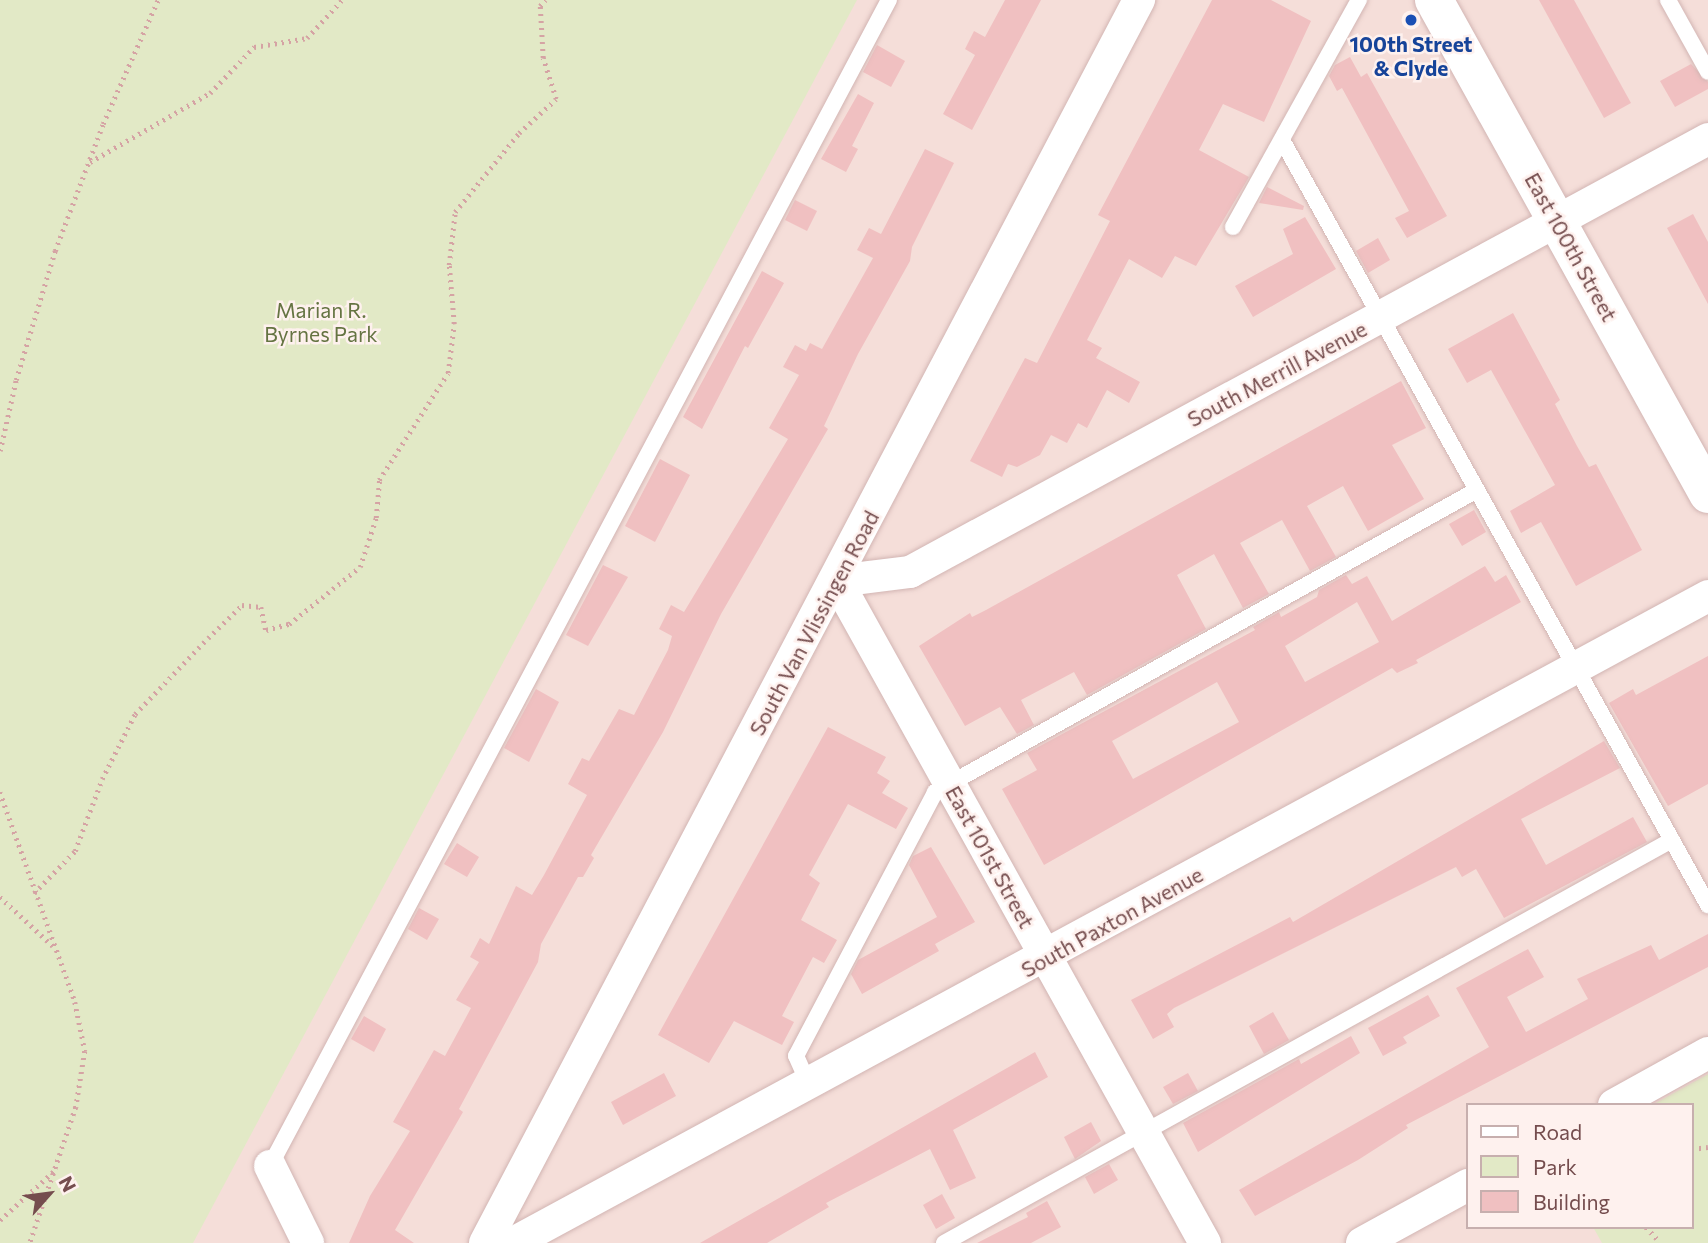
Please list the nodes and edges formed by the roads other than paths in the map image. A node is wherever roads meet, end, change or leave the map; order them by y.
1 (889, 0) edge
2 (1139, 0) edge
3 (1359, 0) edge
4 (1434, 0) edge
5 (1668, 0) edge
6 (1708, 72) edge
7 (1708, 139) edge
8 (1282, 140) junction
9 (1557, 222) junction
10 (1233, 227) dead end
11 (1380, 318) junction
12 (1477, 491) junction
13 (1708, 494) edge
14 (837, 581) junction
15 (1708, 596) edge
16 (1576, 669) junction
17 (950, 784) junction
18 (1672, 840) junction
19 (1708, 905) edge
20 (1046, 958) junction
21 (1708, 1053) edge
22 (808, 1085) junction
23 (1618, 1103) edge
24 (1143, 1133) junction
25 (270, 1166) joint
26 (1466, 1186) edge
27 (308, 1243) edge
28 (485, 1243) edge
29 (513, 1243) edge
30 (944, 1243) edge
31 (1205, 1243) edge
32 (1362, 1243) edge

1 - 25 lane
2 - 14 street, South Van Vlissingen Road
3 - 8 lane
4 - 9 main road, East 100th Street
5 - 6 lane
7 - 9 street, South Merrill Avenue
8 - 10 lane
8 - 11 lane
9 - 11 street, South Merrill Avenue
9 - 13 main road, East 100th Street
11 - 12 lane
11 - 14 street, South Merrill Avenue
12 - 16 lane
12 - 17 lane
14 - 17 street, East 101st Street
14 - 28 street, South Van Vlissingen Road
15 - 16 street, South Paxton Avenue
16 - 18 lane
16 - 20 street, South Paxton Avenue
17 - 20 street, East 101st Street
17 - 22 lane
18 - 19 lane
18 - 24 lane
20 - 22 street, South Paxton Avenue
20 - 24 street, East 101st Street
21 - 23 street
22 - 29 street, South Paxton Avenue
24 - 30 lane
24 - 31 street, East 101st Street
25 - 27 street
26 - 32 street

